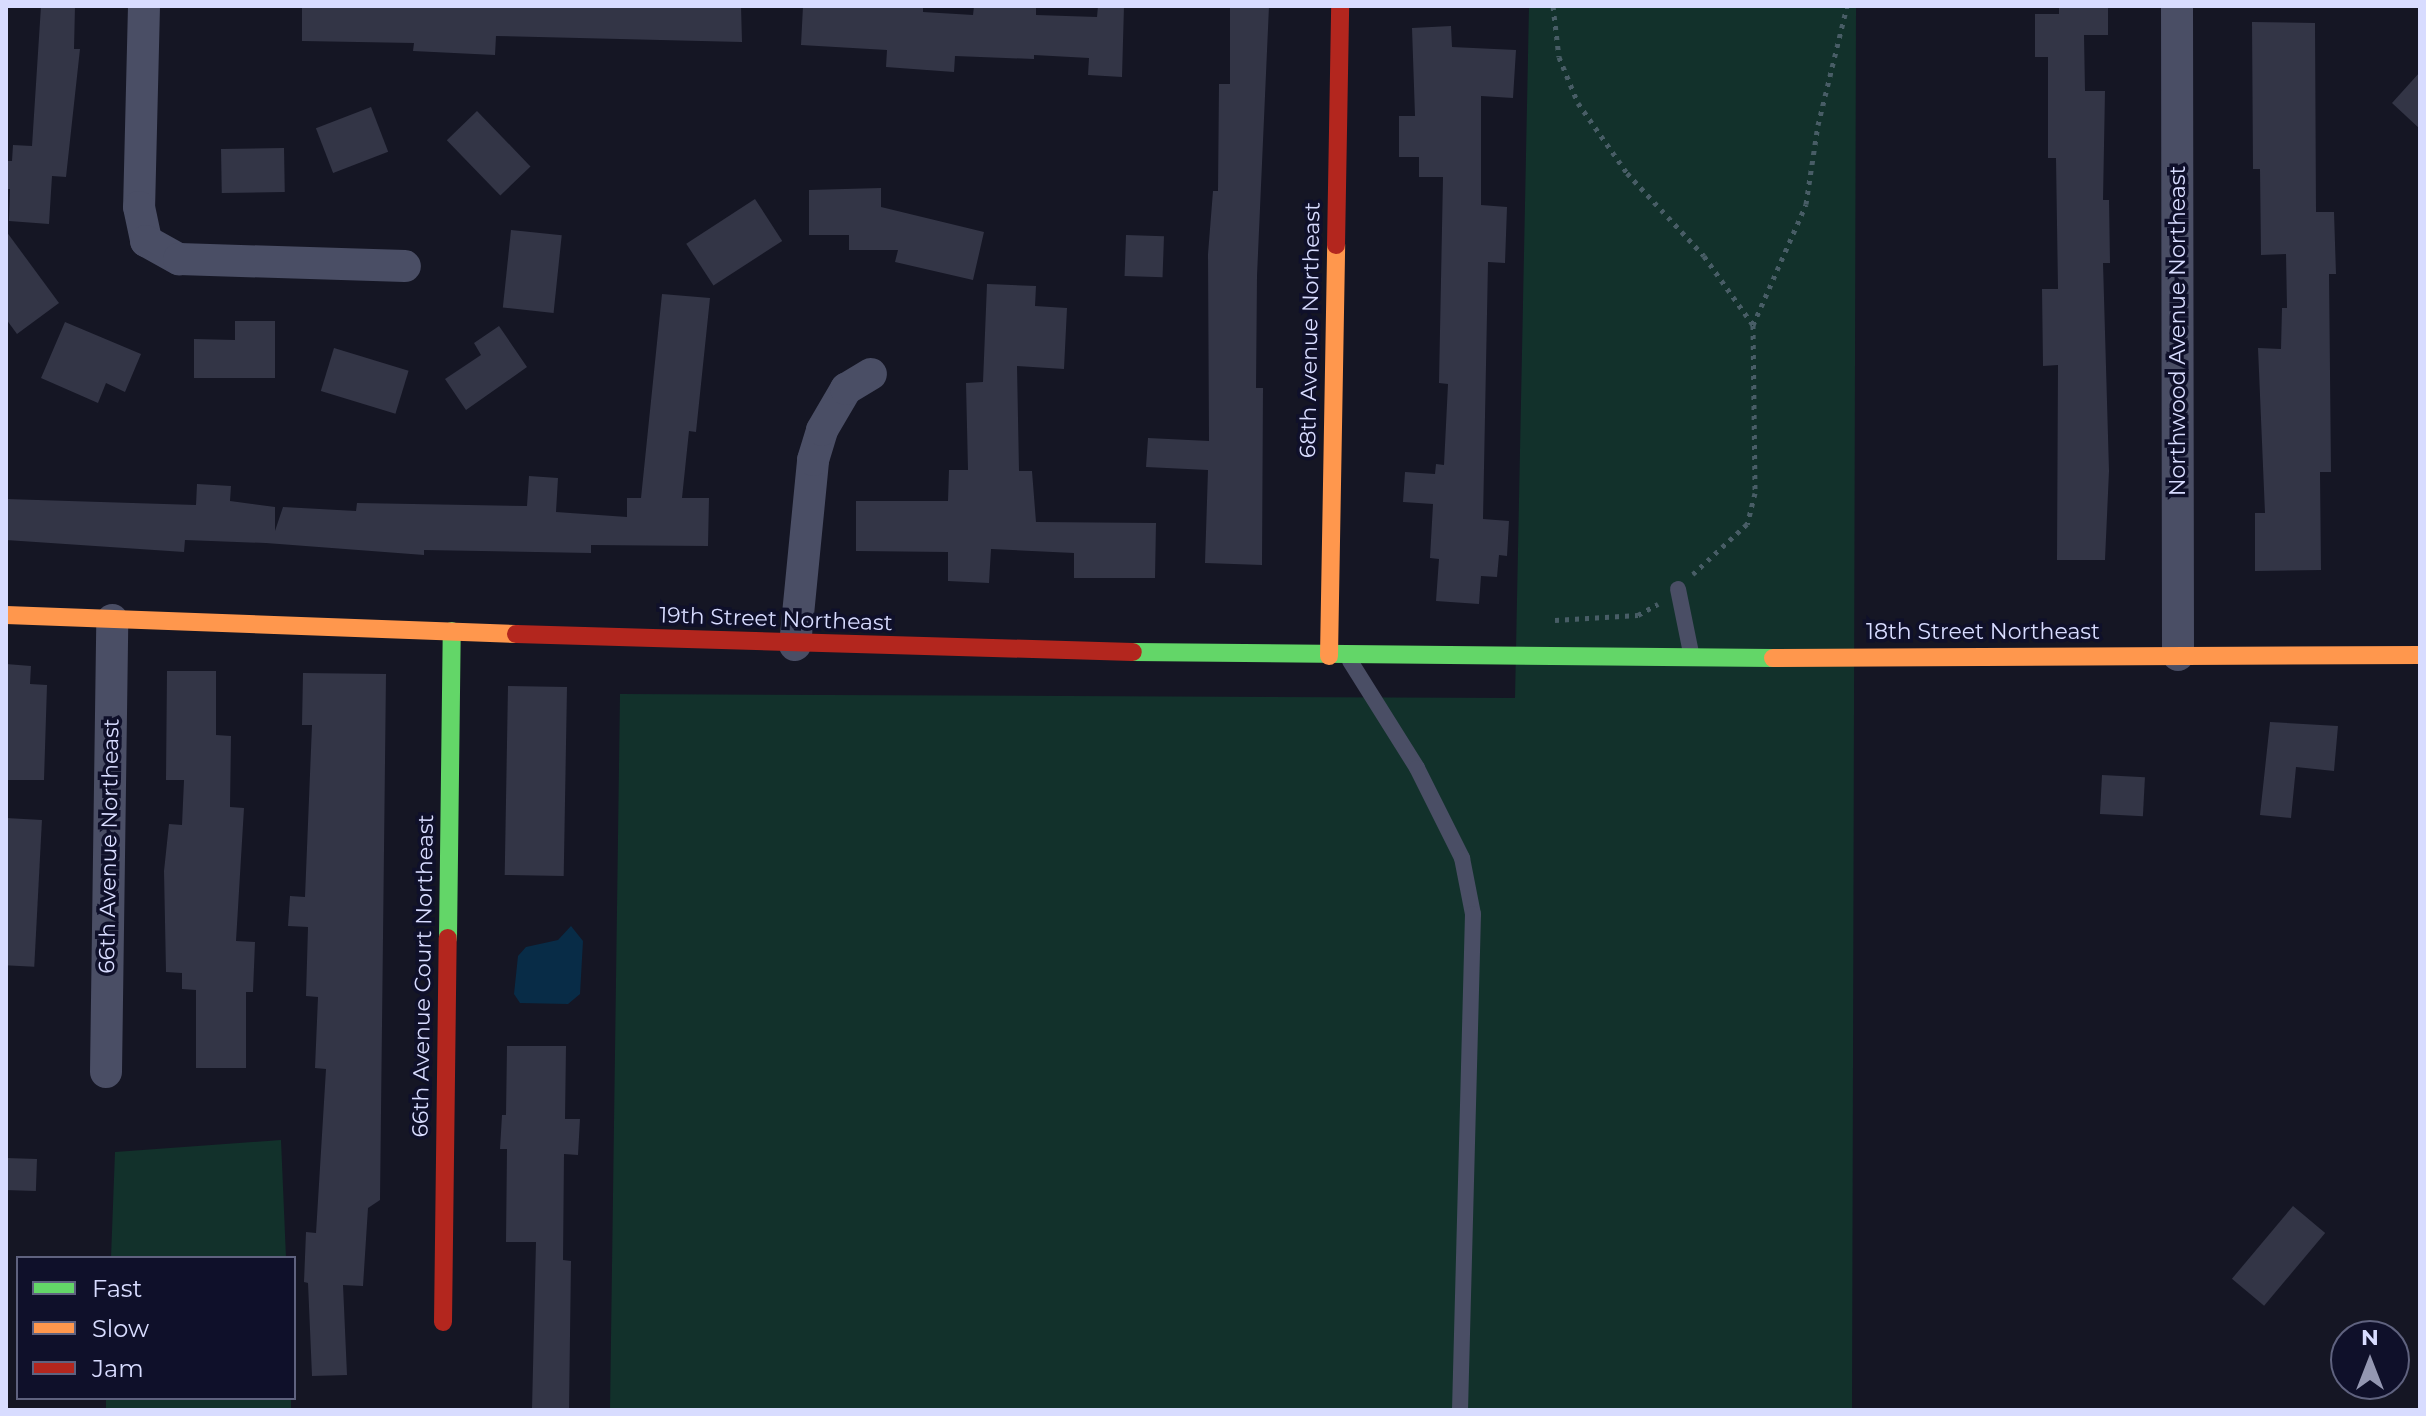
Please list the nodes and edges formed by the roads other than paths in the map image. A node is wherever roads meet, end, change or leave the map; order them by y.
1 (144, 6) edge
2 (1340, 6) edge
3 (2177, 6) edge
4 (405, 266) dead end
5 (871, 374) dead end
6 (1678, 589) road end
7 (6, 615) edge
8 (112, 620) junction
9 (452, 631) junction
10 (795, 645) junction
11 (2178, 655) junction
12 (2420, 655) edge
13 (1338, 656) junction
14 (1692, 658) junction
15 (1546, 659) joint
16 (106, 1072) dead end
17 (443, 1322) dead end
18 (1460, 1410) edge

1 - 4 street
2 - 13 street, 68th Avenue Northeast
3 - 11 street, Northwood Avenue Northeast
5 - 10 street
6 - 14 lane
7 - 8 street, 19th Street Northeast
8 - 9 street, 19th Street Northeast
8 - 16 street, 66th Avenue Northeast
9 - 10 street, 19th Street Northeast
9 - 17 street, 66th Avenue Court Northeast
10 - 13 street, 19th Street Northeast
11 - 12 street, 18th Street Northeast
11 - 14 street, 18th Street Northeast
13 - 15 street, 19th Street Northeast
13 - 18 lane
14 - 15 street, 18th Street Northeast

